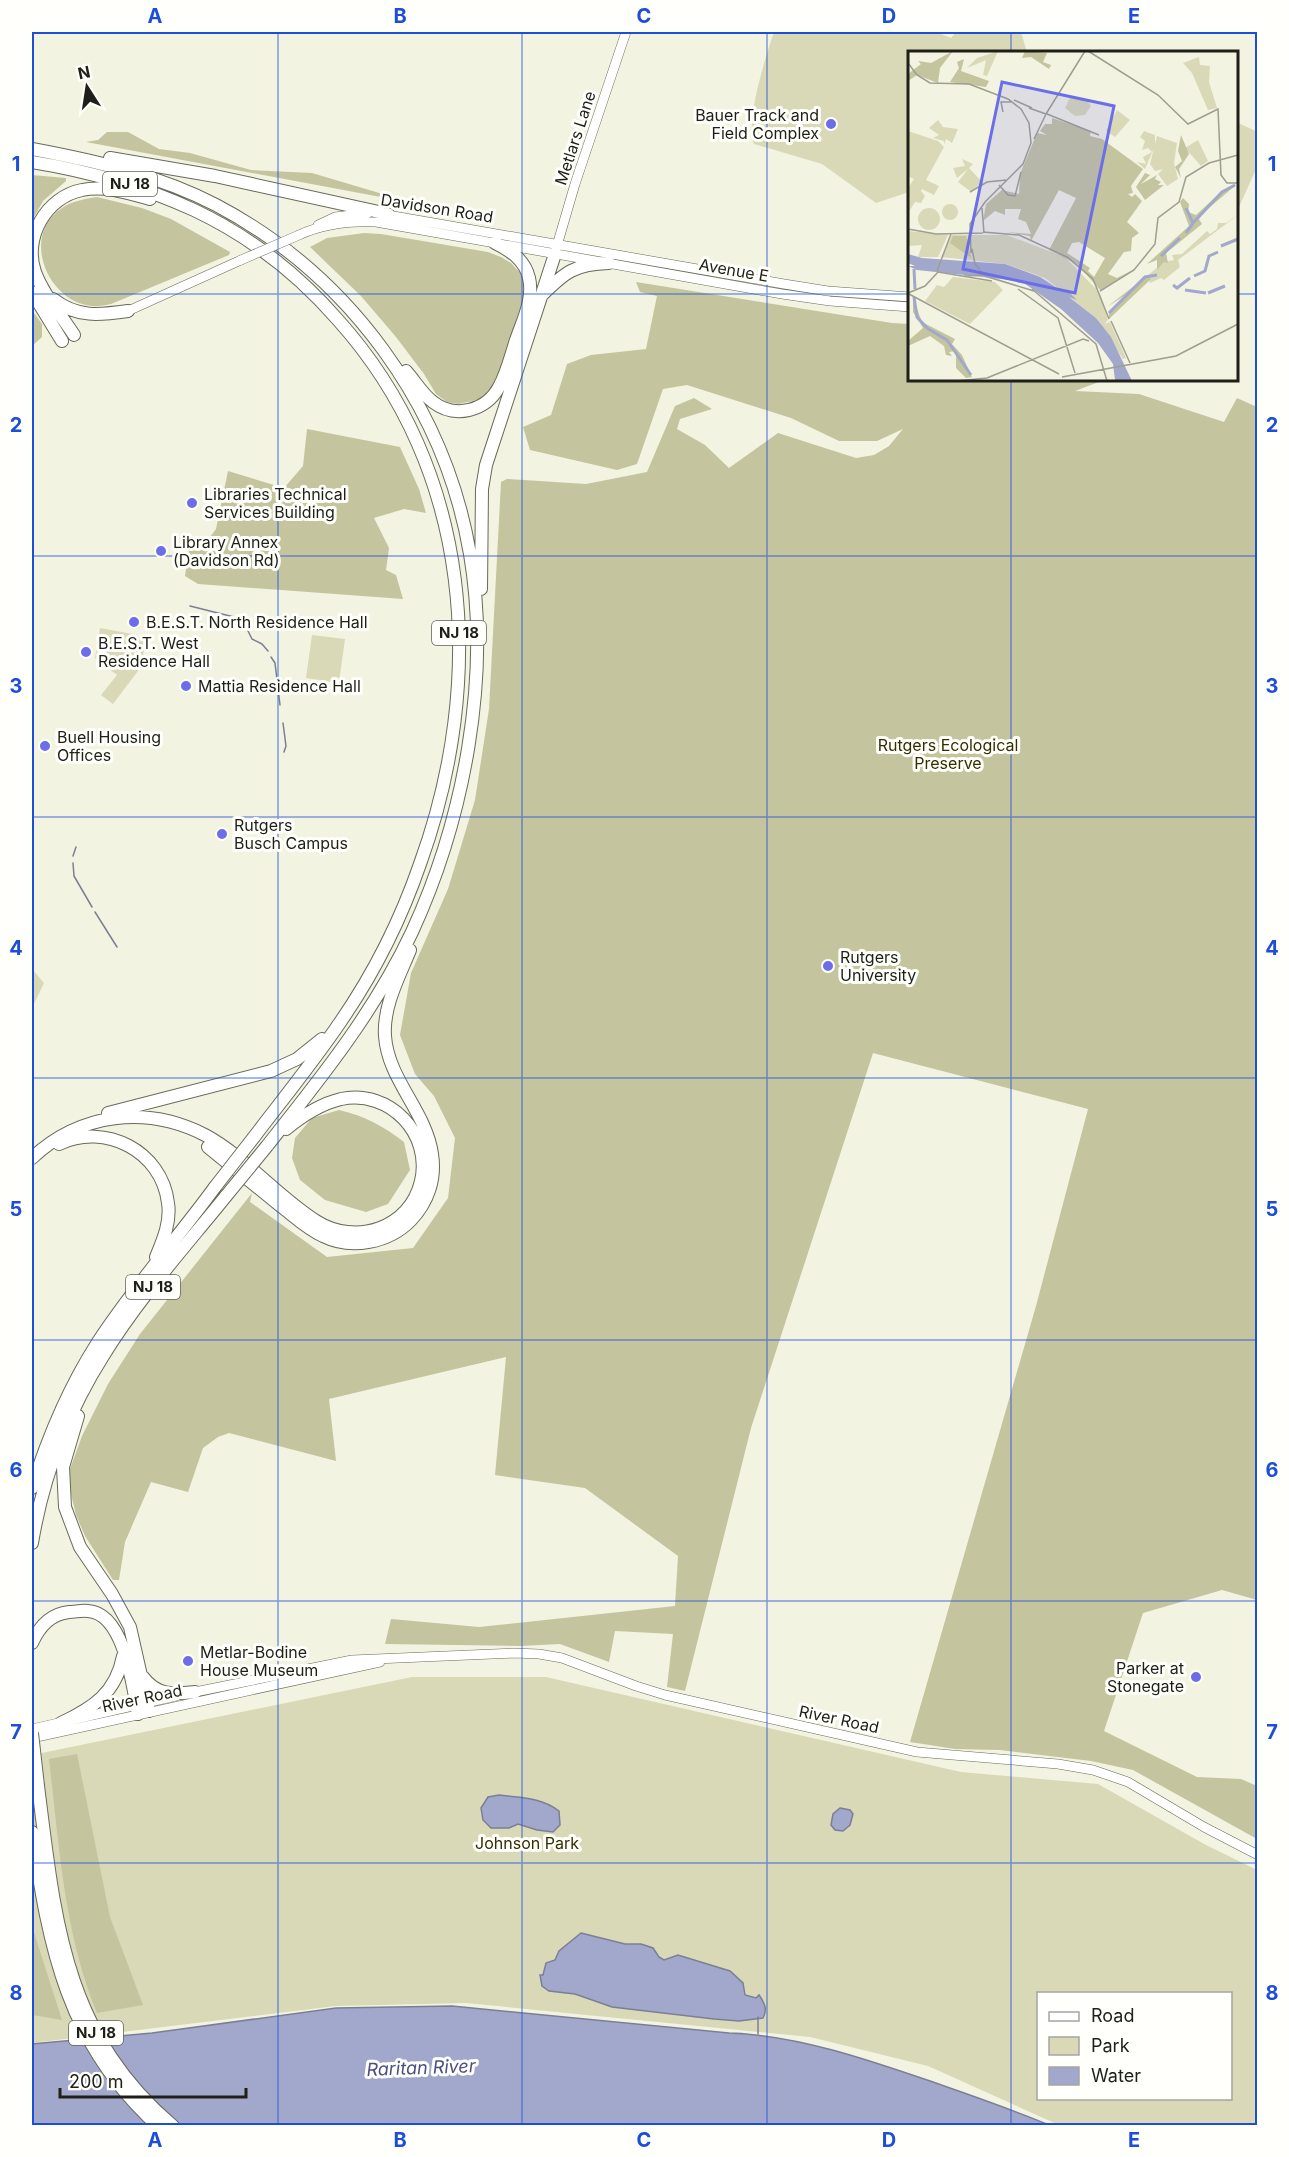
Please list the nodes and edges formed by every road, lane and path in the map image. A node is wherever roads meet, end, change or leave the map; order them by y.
1 (626, 32) edge
2 (32, 147) edge
3 (32, 162) edge
4 (388, 214) junction
5 (222, 225) junction
6 (314, 228) junction
7 (495, 243) junction
8 (556, 249) junction
9 (609, 263) junction
10 (32, 292) edge
11 (47, 294) junction
12 (908, 297) edge
13 (540, 298) junction
14 (908, 307) edge
15 (128, 311) joint
16 (74, 335) dead end
17 (62, 341) dead end
18 (387, 354) junction
19 (476, 638) junction
20 (412, 931) junction
21 (341, 1022) junction
22 (96, 1121) junction
23 (189, 1130) junction
24 (269, 1143) junction
25 (32, 1158) edge
26 (150, 1272) junction
27 (95, 1370) junction
28 (34, 1489) edge
29 (32, 1543) edge
30 (32, 1643) edge
31 (124, 1648) junction
32 (400, 1658) junction
33 (141, 1675) junction
34 (195, 1692) junction
35 (143, 1708) junction
36 (61, 1723) junction
37 (32, 1731) edge
38 (32, 1738) edge
39 (32, 1832) edge
40 (1257, 1855) edge
41 (32, 1887) edge
42 (48, 1917) junction
43 (158, 2126) edge
44 (173, 2126) edge

1 - 8 street, Metlars Lane
2 - 4 highway
2 - 18 highway, NJ 18
3 - 5 highway, NJ 18
4 - 6 street, Davidson Road
4 - 8 street, Davidson Road
5 - 11 highway
5 - 21 highway, NJ 18
6 - 7 street, Davidson Road
6 - 15 street, Davidson Road, bridge
7 - 8 street, Davidson Road
7 - 18 highway
8 - 9 street, Avenue E
8 - 12 street, Avenue E
8 - 13 highway
9 - 13 highway
9 - 14 street, Avenue E
10 - 17 highway
11 - 15 highway
11 - 16 highway
13 - 19 highway
18 - 19 highway, NJ 18
19 - 20 highway, NJ 18
20 - 23 highway
20 - 24 highway, NJ 18
21 - 22 highway
21 - 26 highway, NJ 18, bridge
22 - 23 highway
22 - 25 highway
23 - 24 highway
24 - 27 highway, NJ 18, bridge
25 - 26 highway
26 - 28 highway, NJ 18
27 - 28 highway, NJ 18
27 - 33 highway
28 - 29 highway, NJ 18
30 - 31 highway
31 - 35 highway
31 - 36 highway
32 - 34 street, River Road
32 - 35 street, River Road
32 - 40 street, River Road
33 - 34 highway
33 - 35 highway
34 - 35 street, River Road
35 - 36 street, River Road
35 - 38 street, River Road
36 - 37 street, River Road
37 - 42 highway, NJ 18, bridge
39 - 42 highway, NJ 18
41 - 42 highway
42 - 43 highway, NJ 18
42 - 44 highway, NJ 18

